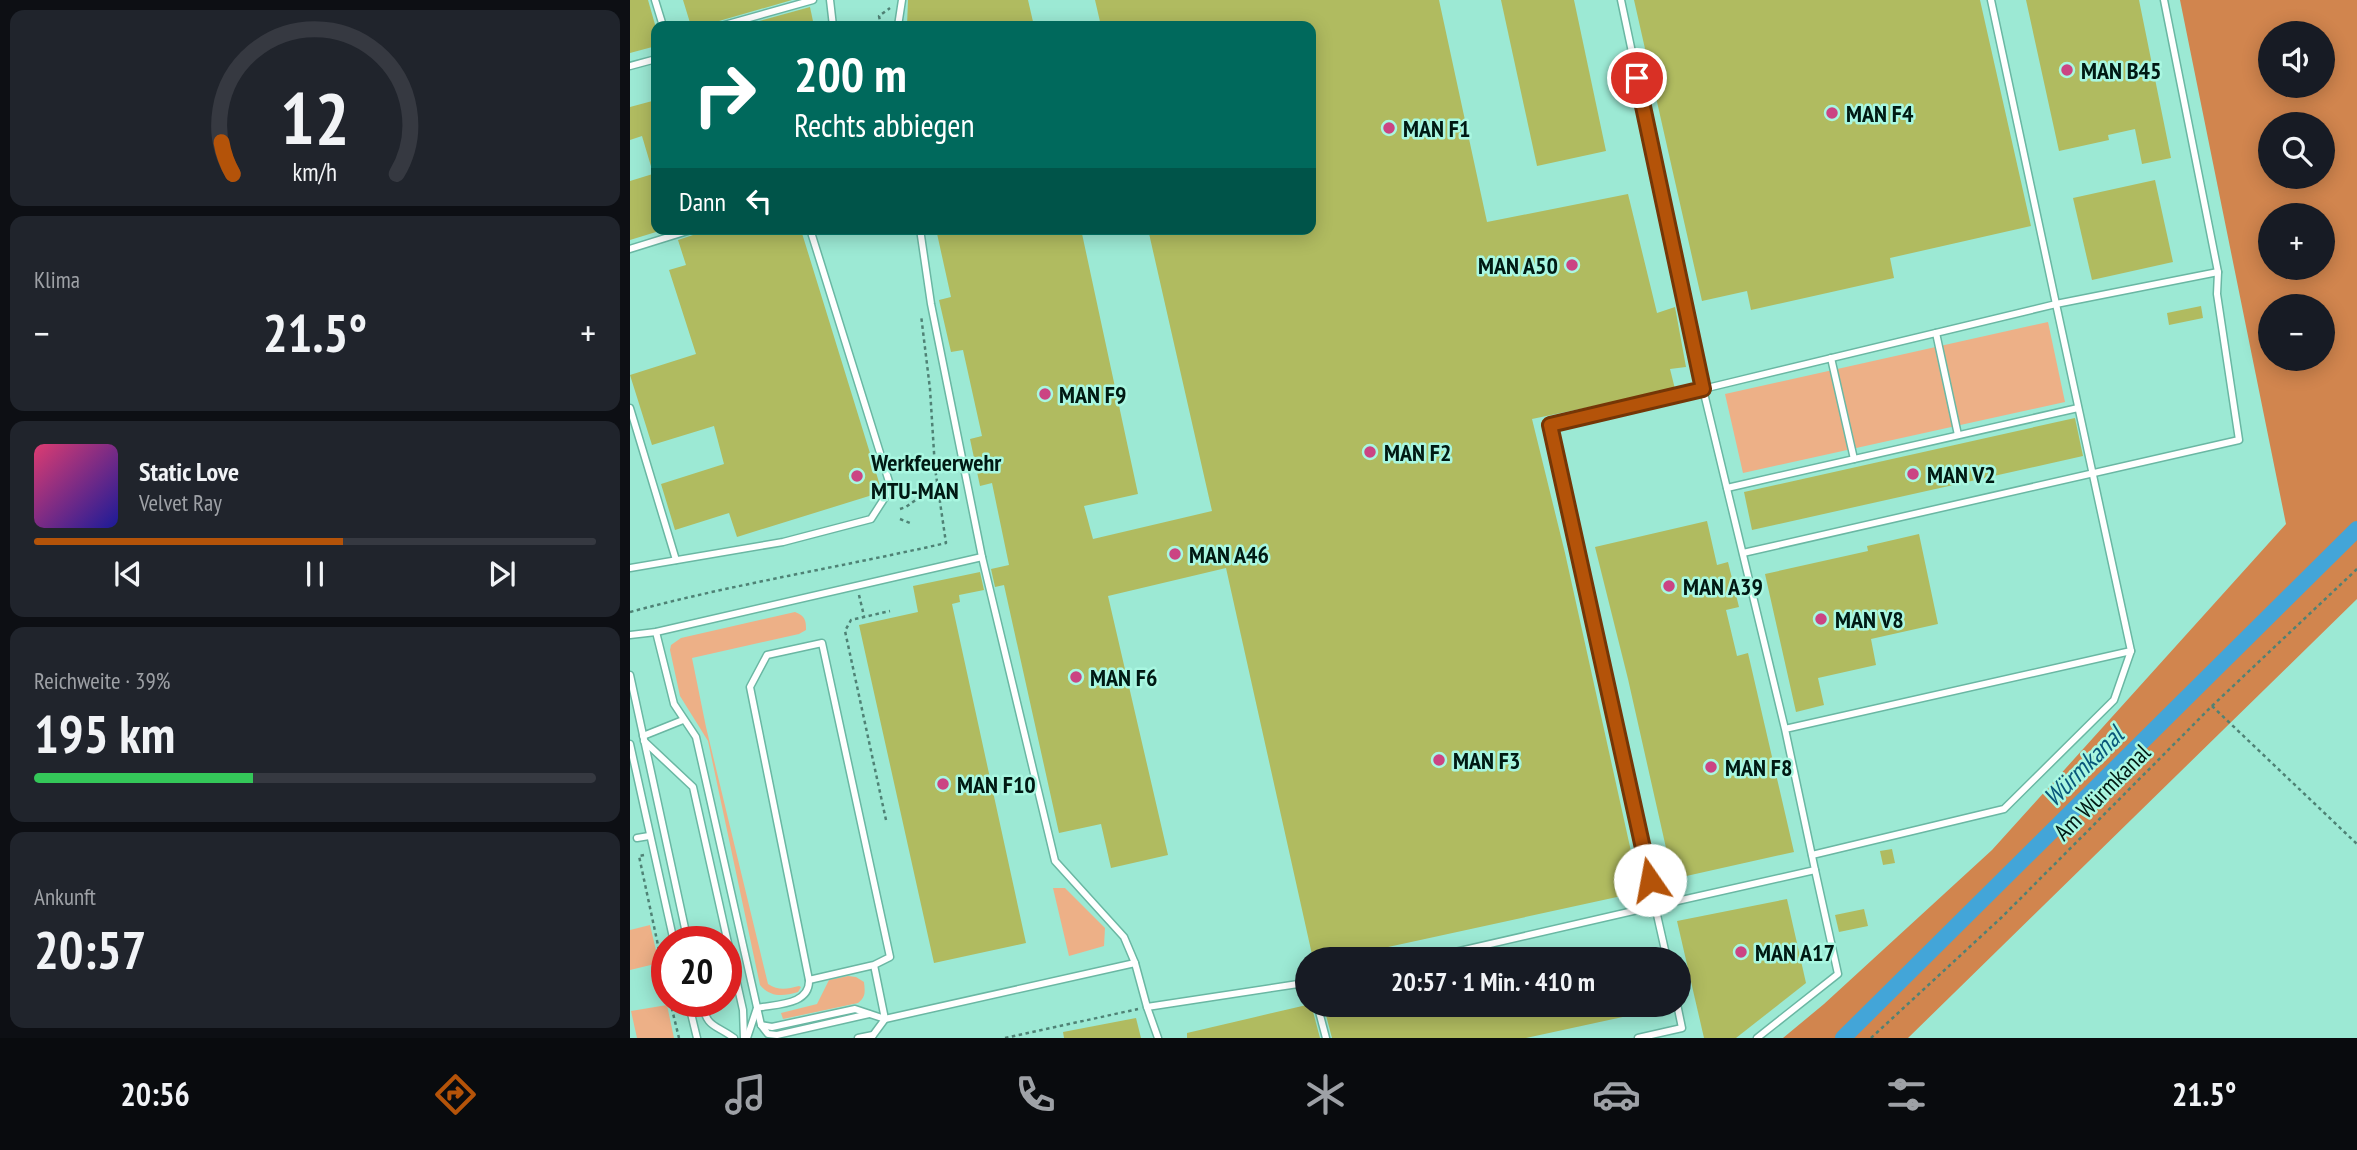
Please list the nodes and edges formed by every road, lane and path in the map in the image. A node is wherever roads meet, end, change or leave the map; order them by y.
1 (655, 0) edge
2 (813, 0) edge
3 (830, 0) edge
4 (902, 0) edge
5 (1621, 0) edge
6 (1991, 0) edge
7 (2164, 0) edge
8 (891, 5) dead end
9 (661, 21) edge
10 (739, 21) edge
11 (832, 21) edge
12 (880, 21) edge
13 (899, 21) edge
14 (651, 60) edge
15 (630, 66) edge
16 (675, 235) edge
17 (812, 235) edge
18 (921, 235) edge
19 (630, 249) edge
20 (2218, 272) junction
21 (2056, 304) junction
22 (921, 314) dead end
23 (1936, 333) junction
24 (1831, 358) junction
25 (1703, 389) junction
26 (630, 408) edge
27 (2078, 408) junction
28 (1958, 436) junction
29 (1854, 459) junction
30 (2092, 473) junction
31 (1727, 488) junction
32 (921, 496) dead end
33 (900, 509) dead end
34 (900, 519) dead end
35 (910, 523) dead end
36 (1743, 554) junction
37 (982, 557) junction
38 (676, 560) junction
39 (630, 568) edge
40 (2357, 569) edge
41 (890, 611) dead end
42 (630, 612) edge
43 (656, 632) junction
44 (630, 635) edge
45 (2131, 651) junction
46 (630, 676) edge
47 (2212, 706) junction
48 (683, 720) junction
49 (1785, 729) junction
50 (644, 738) junction
51 (630, 744) edge
52 (886, 820) dead end
53 (649, 836) junction
54 (638, 838) dead end
55 (2357, 844) edge
56 (653, 852) junction
57 (1812, 855) junction
58 (1815, 870) junction
59 (1656, 906) junction
60 (654, 926) edge
61 (670, 926) edge
62 (685, 926) edge
63 (1477, 947) edge
64 (1665, 947) edge
65 (1135, 963) junction
66 (874, 965) junction
67 (809, 980) junction
68 (1295, 984) edge
69 (1147, 1007) junction
70 (757, 1008) junction
71 (674, 1017) edge
72 (692, 1017) edge
73 (705, 1017) edge
74 (1320, 1017) edge
75 (1679, 1017) edge
76 (885, 1019) junction
77 (1682, 1028) junction
78 (872, 1036) edge
79 (679, 1038) edge
80 (697, 1038) edge
81 (734, 1038) edge
82 (746, 1038) edge
83 (858, 1038) edge
84 (1005, 1038) edge
85 (1158, 1038) edge
86 (1326, 1038) edge
87 (1638, 1038) edge
88 (1687, 1038) edge
89 (1758, 1038) edge
90 (1871, 1038) edge

1 - 9 lane
2 - 10 lane
3 - 11 lane
4 - 13 lane
5 - 25 lane
6 - 21 lane
7 - 20 lane
8 - 12 path
14 - 15 lane
16 - 19 lane
17 - 38 lane
18 - 37 lane
20 - 21 lane
20 - 30 lane
21 - 23 lane
21 - 27 lane
22 - 42 path
23 - 24 lane
23 - 28 lane
24 - 25 lane
24 - 29 lane
25 - 31 lane
25 - 59 lane
26 - 38 lane
27 - 28 lane
27 - 30 lane
28 - 29 lane
29 - 31 lane
30 - 36 lane
30 - 45 lane
31 - 36 lane
32 - 33 path
34 - 35 path
36 - 49 lane
37 - 43 lane
37 - 65 lane
38 - 39 lane
40 - 47 path, Am Würmkanal
41 - 52 path
43 - 44 lane
43 - 48 lane
45 - 49 lane
45 - 57 lane
46 - 50 lane
47 - 55 path
47 - 90 path, Am Würmkanal
48 - 50 lane
48 - 70 lane
49 - 57 lane
50 - 62 lane
50 - 82 lane
51 - 53 lane
53 - 54 lane
53 - 56 lane
56 - 60 path
56 - 61 lane
57 - 58 lane
58 - 59 lane
58 - 89 lane
59 - 63 lane
59 - 64 lane
65 - 69 lane
65 - 76 lane
66 - 67 lane
66 - 67 lane
66 - 76 lane
67 - 70 lane
68 - 69 lane
69 - 84 path
69 - 85 lane
70 - 76 lane
70 - 82 lane
71 - 79 path
72 - 80 lane
73 - 81 lane
74 - 86 lane
75 - 77 lane
76 - 78 lane
77 - 87 lane
77 - 88 lane
78 - 83 lane

